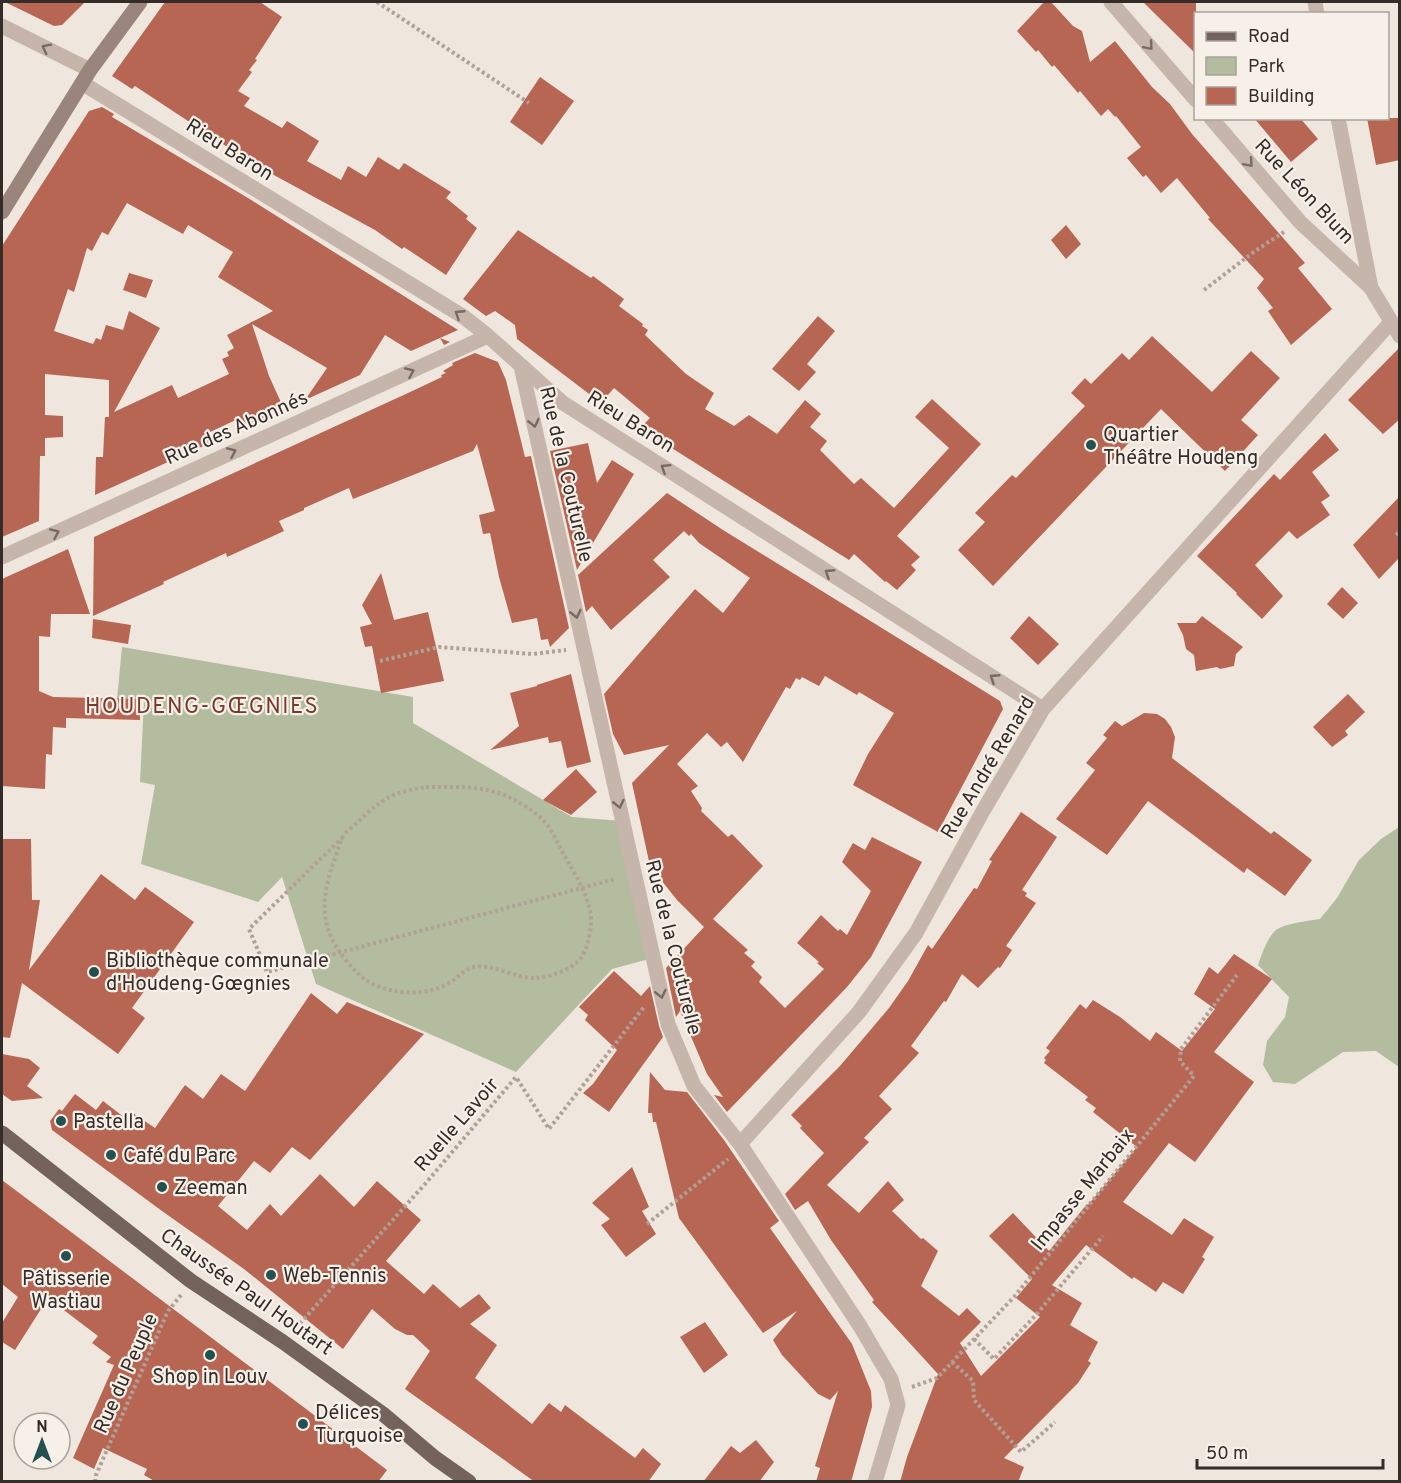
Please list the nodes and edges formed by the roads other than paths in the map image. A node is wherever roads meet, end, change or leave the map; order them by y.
1 (140, 2) edge
2 (1111, 2) edge
3 (2, 26) edge
4 (86, 77) junction
5 (1194, 98) edge
6 (1213, 120) edge
7 (1338, 120) edge
8 (2, 212) edge
9 (1371, 288) junction
10 (1391, 322) junction
11 (488, 336) junction
12 (1400, 336) edge
13 (521, 366) junction
14 (2, 557) edge
15 (1043, 709) junction
16 (5, 1138) edge
17 (736, 1150) junction
18 (469, 1482) edge
19 (876, 1482) edge

1 - 4 street
2 -> 5 street
4 -> 3 street, Rieu Baron
4 - 8 street
11 -> 4 street, Rieu Baron
6 -> 9 street, Rue Léon Blum
7 - 9 street
9 - 10 street
10 - 12 street
10 - 15 street, Rue André Renard
11 - 13 street, Rieu Baron
14 -> 11 street, Rue des Abonnés
15 -> 13 street, Rieu Baron
13 -> 17 street, Rue de la Couturelle
15 - 17 street, Rue André Renard
16 - 18 main road, Chaussée Paul Houtart
17 - 19 street, Rue de la Couturelle

